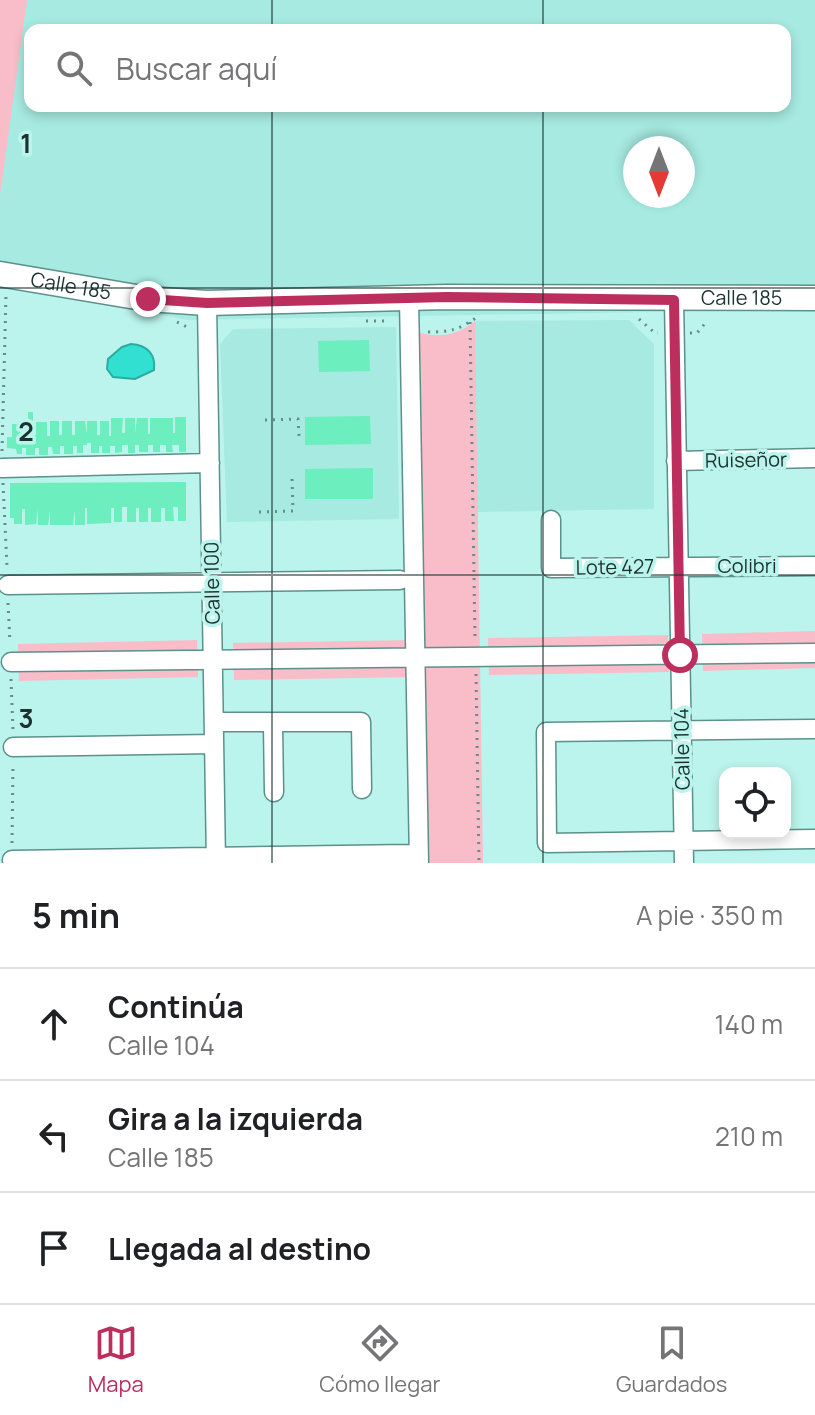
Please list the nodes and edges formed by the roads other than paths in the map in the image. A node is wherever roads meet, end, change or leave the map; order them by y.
1 (0, 274) edge
2 (409, 298) junction
3 (815, 298) edge
4 (674, 300) junction
5 (207, 303) junction
6 (815, 458) edge
7 (676, 461) junction
8 (210, 463) junction
9 (2, 468) dead end
10 (551, 520) dead end
11 (815, 566) edge
12 (678, 567) junction
13 (400, 580) dead end
14 (212, 582) junction
15 (8, 585) dead end
16 (815, 653) edge
17 (680, 655) junction
18 (416, 658) junction
19 (11, 662) dead end
20 (213, 662) junction
21 (214, 722) junction
22 (273, 724) junction
23 (681, 729) junction
24 (815, 729) edge
25 (214, 744) junction
26 (13, 747) dead end
27 (362, 789) dead end
28 (274, 792) dead end
29 (815, 839) edge
30 (683, 840) junction
31 (414, 858) edge
32 (216, 859) edge
33 (12, 860) dead end
34 (684, 863) edge

1 - 5 street, Calle 185
2 - 4 street, Calle 185
2 - 5 street, Calle 185
2 - 18 street
3 - 4 street, Calle 185
4 - 7 street, Calle 104
5 - 8 street, Calle 100
6 - 7 street, Ruiseñor
7 - 12 street, Calle 104
8 - 9 street
8 - 14 street, Calle 100
10 - 12 street, Lote 427
11 - 12 street, Colibri
12 - 17 street, Calle 104
13 - 14 street
14 - 15 street
14 - 20 street, Calle 100
16 - 17 street
17 - 18 street
17 - 23 street, Calle 104
18 - 20 street
18 - 31 street
19 - 20 street
20 - 21 street, Calle 100
21 - 22 street
21 - 25 street, Calle 100
22 - 27 street
22 - 28 street
23 - 24 street
23 - 30 street, Calle 104
23 - 30 street
25 - 26 street
25 - 32 street, Calle 100
29 - 30 street
30 - 34 street, Calle 104
31 - 32 street
32 - 33 street

